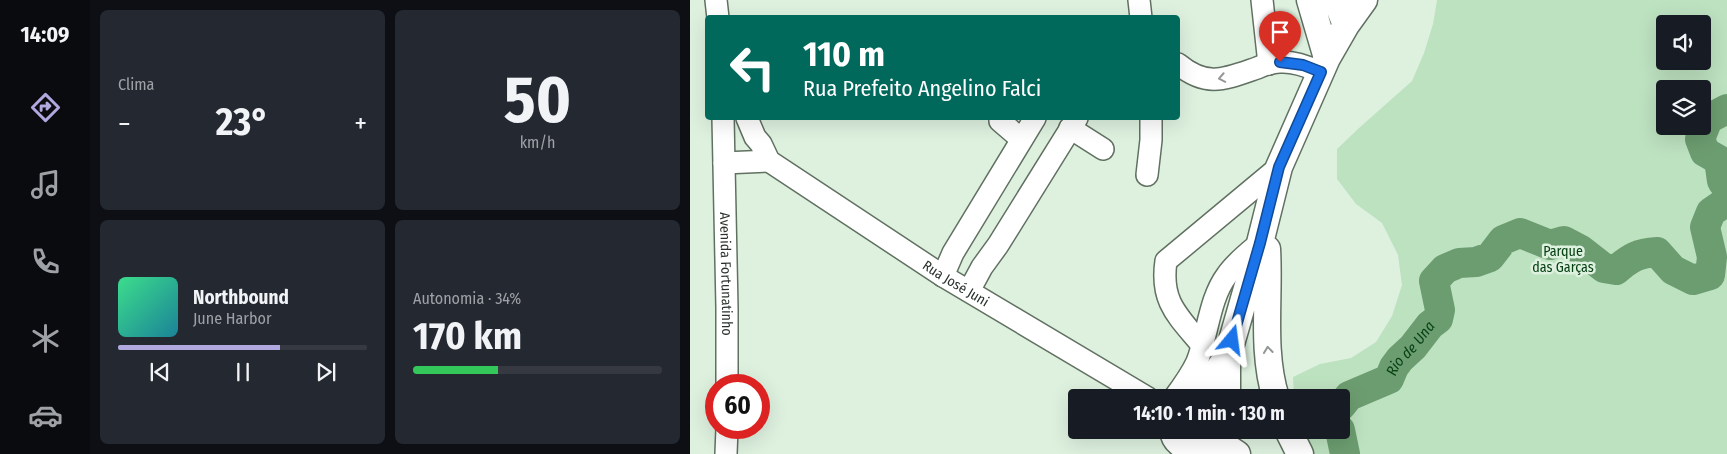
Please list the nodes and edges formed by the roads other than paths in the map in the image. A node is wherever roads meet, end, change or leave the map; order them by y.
1 (716, 0) edge
2 (1139, 0) edge
3 (1151, 0) edge
4 (1262, 0) edge
5 (1310, 0) edge
6 (1336, 0) edge
7 (1364, 0) edge
8 (718, 15) edge
9 (1141, 15) edge
10 (1153, 15) edge
11 (1346, 25) junction
12 (1269, 64) junction
13 (1180, 65) edge
14 (1324, 65) junction
15 (748, 120) edge
16 (1000, 120) edge
17 (1034, 120) edge
18 (1151, 120) edge
19 (723, 122) edge
20 (1073, 123) edge
21 (755, 137) junction
22 (1021, 139) junction
23 (1103, 149) dead end
24 (769, 160) junction
25 (724, 163) junction
26 (1279, 167) junction
27 (1147, 175) dead end
28 (1265, 217) junction
29 (1260, 243) junction
30 (943, 276) junction
31 (968, 291) junction
32 (1202, 345) junction
33 (1227, 358) junction
34 (727, 374) edge
35 (1133, 389) edge
36 (1181, 389) edge
37 (1203, 389) edge
38 (1227, 389) edge
39 (1273, 389) edge
40 (727, 439) edge
41 (1168, 439) edge
42 (1176, 439) edge
43 (1292, 439) edge
44 (1211, 443) edge
45 (726, 454) edge
46 (1160, 454) edge
47 (1237, 454) edge
48 (1300, 454) edge

1 - 8 street
2 - 9 street
3 - 10 street
4 - 12 street
5 - 14 main road
6 - 11 main road
7 - 11 main road
11 - 14 main road
12 -> 13 street
12 - 14 street
14 - 26 main road
15 - 21 street
16 - 22 street
17 - 22 street
18 - 27 street
19 - 21 street
19 - 25 street, Avenida Fortunatinho
20 - 23 street
20 - 31 street
21 - 24 street
22 - 30 street
24 - 25 street
24 - 30 street, Rua José Juni
25 - 34 street, Avenida Fortunatinho
26 - 28 main road
26 - 32 street
28 - 29 main road
39 -> 28 main road
29 - 32 street
29 - 33 main road
30 - 31 street, Rua José Juni
31 - 35 street, Rua José Juni
32 - 36 street
33 - 37 main road
33 - 38 main road
40 - 45 street
41 - 46 main road
42 - 44 main road
43 - 48 main road
44 - 47 main road

